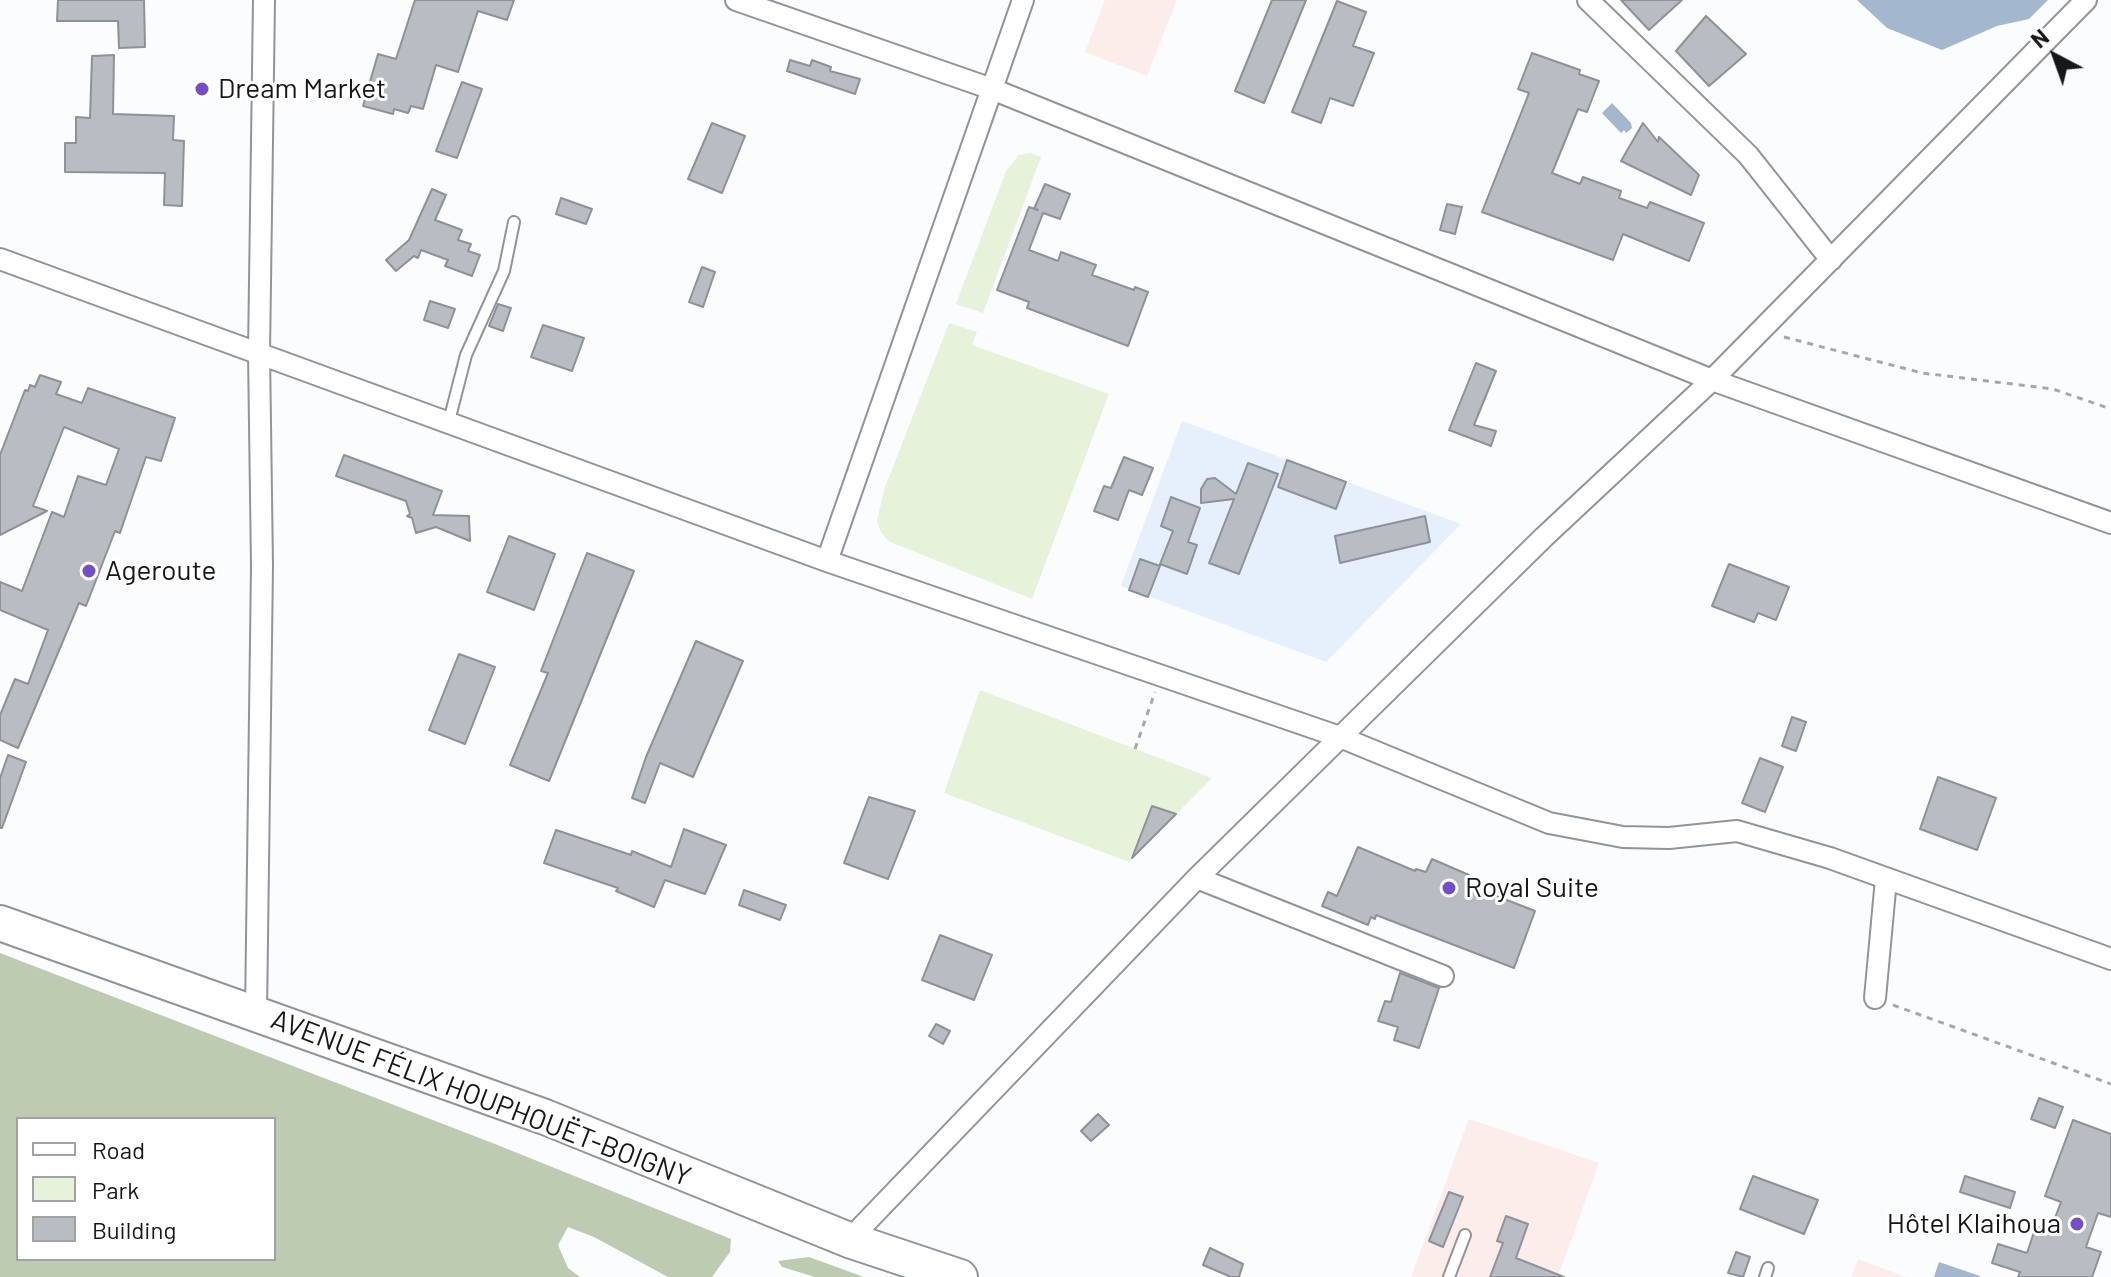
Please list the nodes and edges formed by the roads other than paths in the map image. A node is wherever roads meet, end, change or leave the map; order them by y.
1 (264, 0) edge
2 (736, 0) edge
3 (1023, 0) edge
4 (1588, 0) edge
5 (2086, 0) edge
6 (992, 89) junction
7 (514, 222) dead end
8 (0, 259) edge
9 (1831, 260) junction
10 (259, 353) junction
11 (1712, 380) junction
12 (449, 421) junction
13 (2111, 523) edge
14 (827, 561) junction
15 (1340, 737) junction
16 (1197, 878) junction
17 (1886, 879) junction
18 (0, 923) edge
19 (2111, 959) edge
20 (1443, 976) dead end
21 (1875, 998) road end
22 (256, 1013) junction
23 (1465, 1235) dead end
24 (849, 1240) junction
25 (960, 1277) edge
26 (1449, 1277) edge

1 - 10 street
2 - 6 street
3 - 6 street
4 - 9 street
5 - 9 street
6 - 11 street
6 - 14 street
7 - 12 lane
8 - 10 street
9 - 11 street
10 - 12 street
10 - 22 street
11 - 13 street
11 - 15 street
12 - 14 street
14 - 15 street
15 - 16 street
15 - 17 street
16 - 20 street
16 - 24 street
17 - 19 street
17 - 21 street
18 - 22 highway, AVENUE FÉLIX HOUPHOUËT-BOIGNY
22 - 24 highway, AVENUE FÉLIX HOUPHOUËT-BOIGNY
23 - 26 lane
24 - 25 highway, AVENUE FÉLIX HOUPHOUËT-BOIGNY

